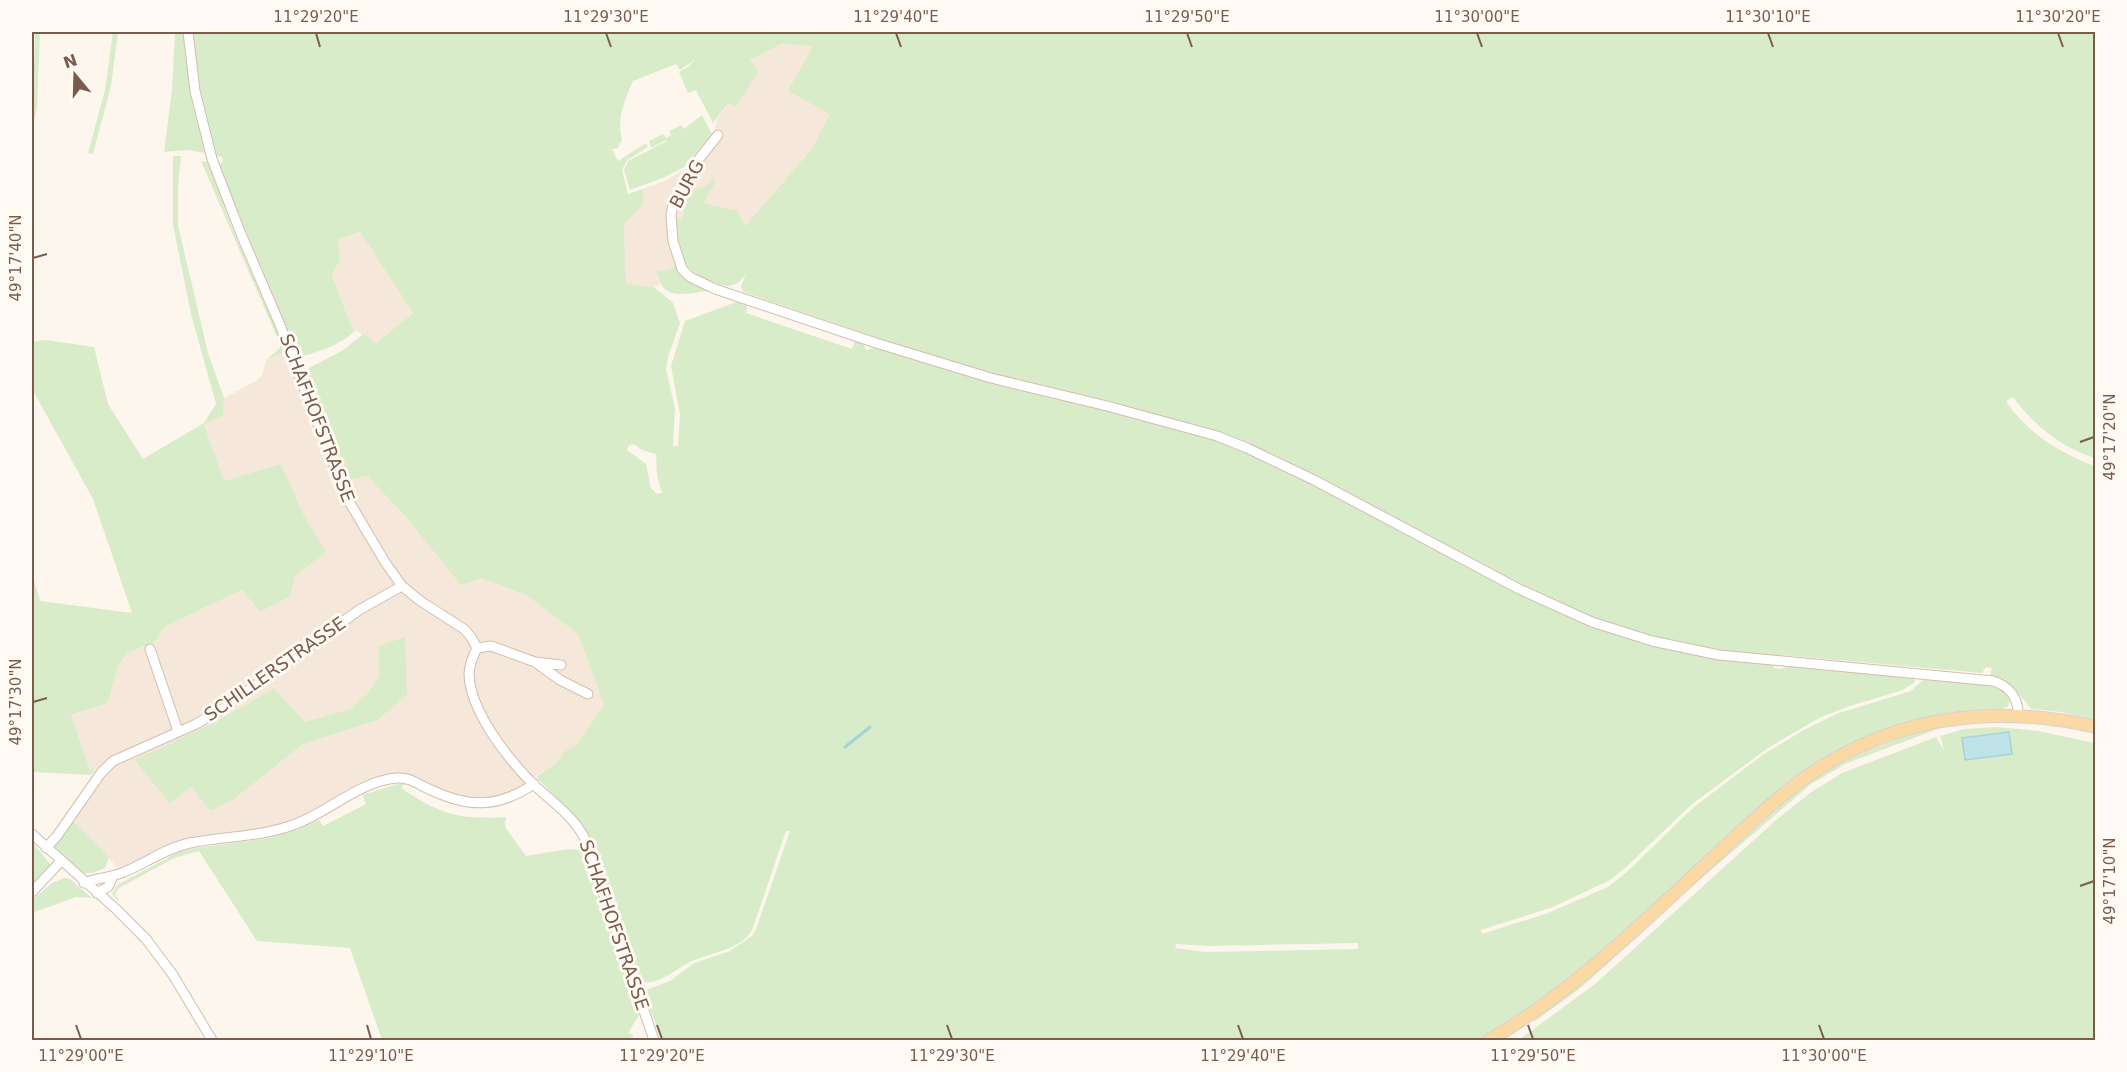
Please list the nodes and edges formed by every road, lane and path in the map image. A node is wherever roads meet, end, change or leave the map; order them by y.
1 (188, 32) edge
2 (718, 135) dead end
3 (402, 586) junction
4 (477, 648) junction
5 (150, 649) dead end
6 (535, 662) junction
7 (561, 665) dead end
8 (588, 694) dead end
9 (2018, 716) junction
10 (2096, 727) edge
11 (178, 732) junction
12 (534, 784) junction
13 (32, 834) edge
14 (46, 848) junction
15 (61, 861) junction
16 (113, 876) junction
17 (84, 883) junction
18 (32, 892) edge
19 (97, 893) junction
20 (212, 1041) edge
21 (654, 1041) edge
22 (1489, 1041) edge

1 - 3 street, SCHAFHOFSTRASSE
2 - 9 street, BURG
3 - 4 street, SCHAFHOFSTRASSE
3 - 11 street, SCHILLERSTRASSE
4 - 6 street
4 - 12 street, SCHAFHOFSTRASSE
5 - 11 street
6 - 7 street
6 - 8 street
9 - 10 main road
9 - 22 main road
11 - 14 street, SCHILLERSTRASSE
12 - 16 street
12 - 21 street, SCHAFHOFSTRASSE
13 - 14 street
14 - 15 street
15 - 17 street
15 - 18 street
16 - 17 street
16 - 19 street
17 - 19 street
19 - 20 street

